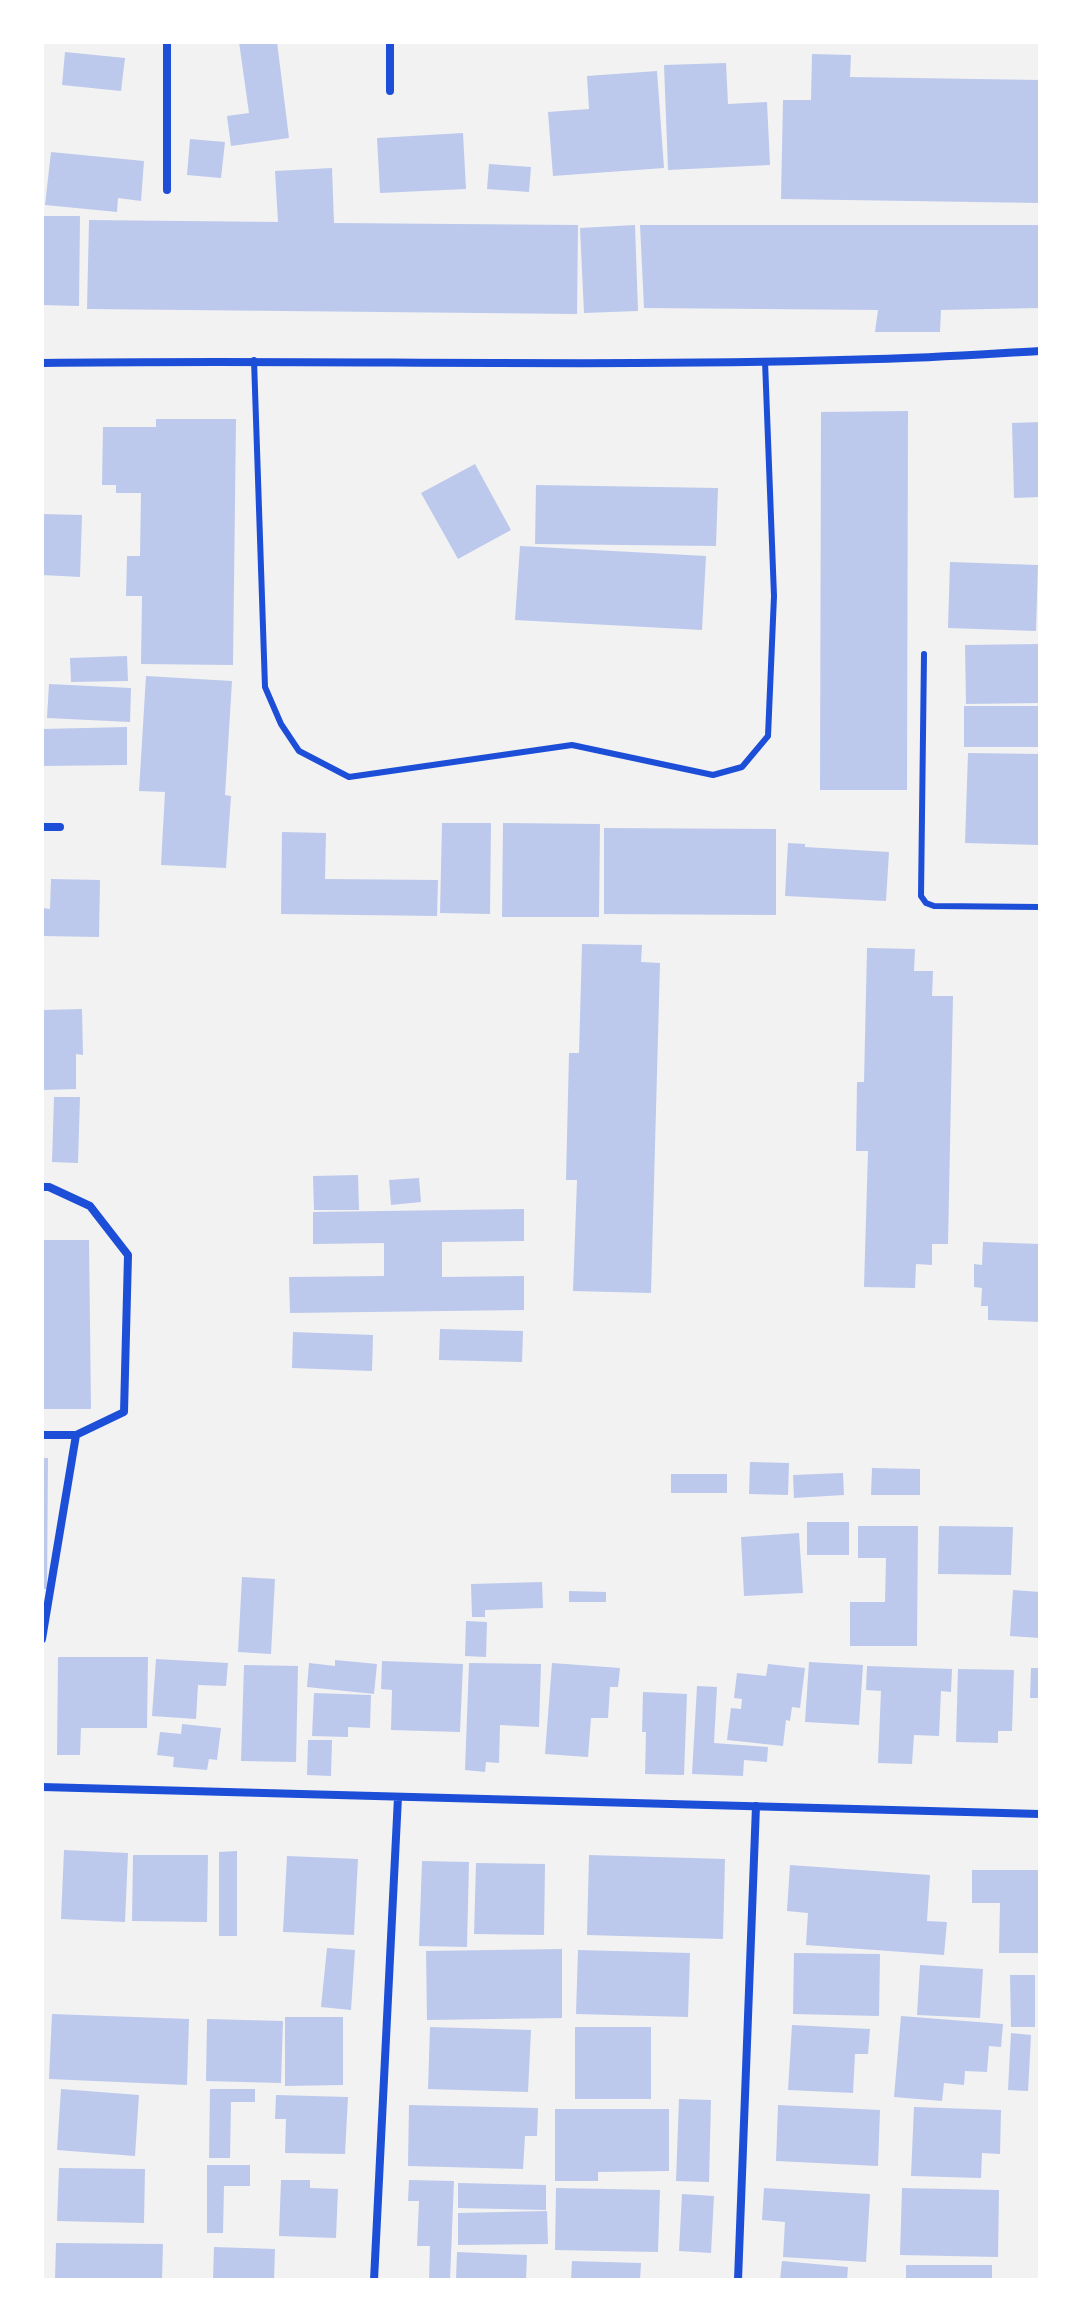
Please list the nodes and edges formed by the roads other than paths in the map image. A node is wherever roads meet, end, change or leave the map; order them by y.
1 (167, 42) edge
2 (390, 42) edge
3 (390, 91) dead end
4 (167, 190) dead end
5 (1040, 351) edge
6 (254, 360) junction
7 (765, 361) junction
8 (42, 363) edge
9 (924, 654) dead end
10 (42, 827) edge
11 (60, 827) dead end
12 (1040, 907) edge
13 (42, 1187) edge
14 (42, 1435) edge
15 (76, 1435) junction
16 (42, 1635) edge
17 (42, 1787) edge
18 (398, 1797) junction
19 (756, 1806) junction
20 (1040, 1814) edge
21 (374, 2280) edge
22 (738, 2280) edge

1 - 4 street
2 - 3 street
5 - 7 street
6 - 7 street
6 - 7 lane
6 - 8 street
9 - 12 lane
10 - 11 street
13 - 15 street
14 - 15 street
15 - 16 street
17 - 18 street
18 - 19 street
18 - 21 street
19 - 20 street
19 - 22 street

